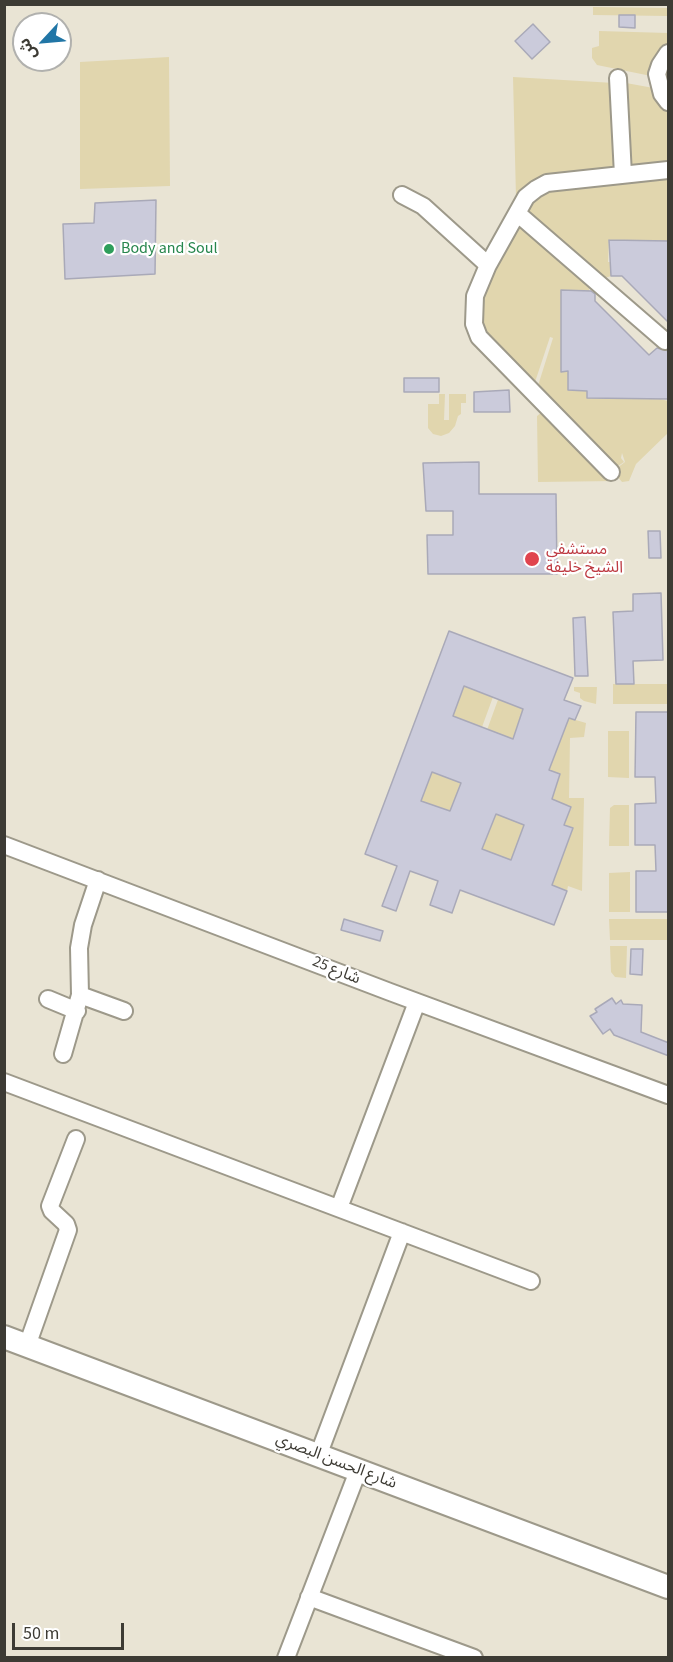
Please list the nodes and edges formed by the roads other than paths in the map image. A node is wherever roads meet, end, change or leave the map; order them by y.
1 (669, 53) edge
2 (618, 78) dead end
3 (669, 102) edge
4 (669, 170) edge
5 (623, 175) junction
6 (402, 195) dead end
7 (518, 213) junction
8 (488, 265) junction
9 (665, 341) dead end
10 (611, 472) dead end
11 (4, 845) edge
12 (98, 880) junction
13 (48, 999) dead end
14 (417, 1002) junction
15 (78, 1003) junction
16 (124, 1011) dead end
17 (63, 1054) dead end
18 (4, 1082) edge
19 (669, 1095) edge
20 (76, 1139) dead end
21 (339, 1208) junction
22 (402, 1232) junction
23 (531, 1281) dead end
24 (4, 1337) edge
25 (27, 1346) junction
26 (318, 1456) junction
27 (358, 1471) junction
28 (669, 1587) edge
29 (309, 1597) junction
30 (286, 1658) edge
31 (474, 1658) edge

1 - 3 street
2 - 5 street
4 - 5 street
5 - 7 street
6 - 8 street
7 - 8 street
7 - 9 street
8 - 10 street
11 - 12 street, شارع 25
12 - 14 street, شارع 25
12 - 15 street
13 - 15 street
14 - 19 street, شارع 25
14 - 21 street
15 - 16 street
15 - 17 street
18 - 21 street
20 - 25 street
21 - 22 street
22 - 23 street
22 - 26 street
24 - 25 street, شارع الحسن البصري
25 - 26 street, شارع الحسن البصري
26 - 27 street, شارع الحسن البصري
27 - 28 street, شارع الحسن البصري
27 - 29 street
29 - 30 street
29 - 31 street

